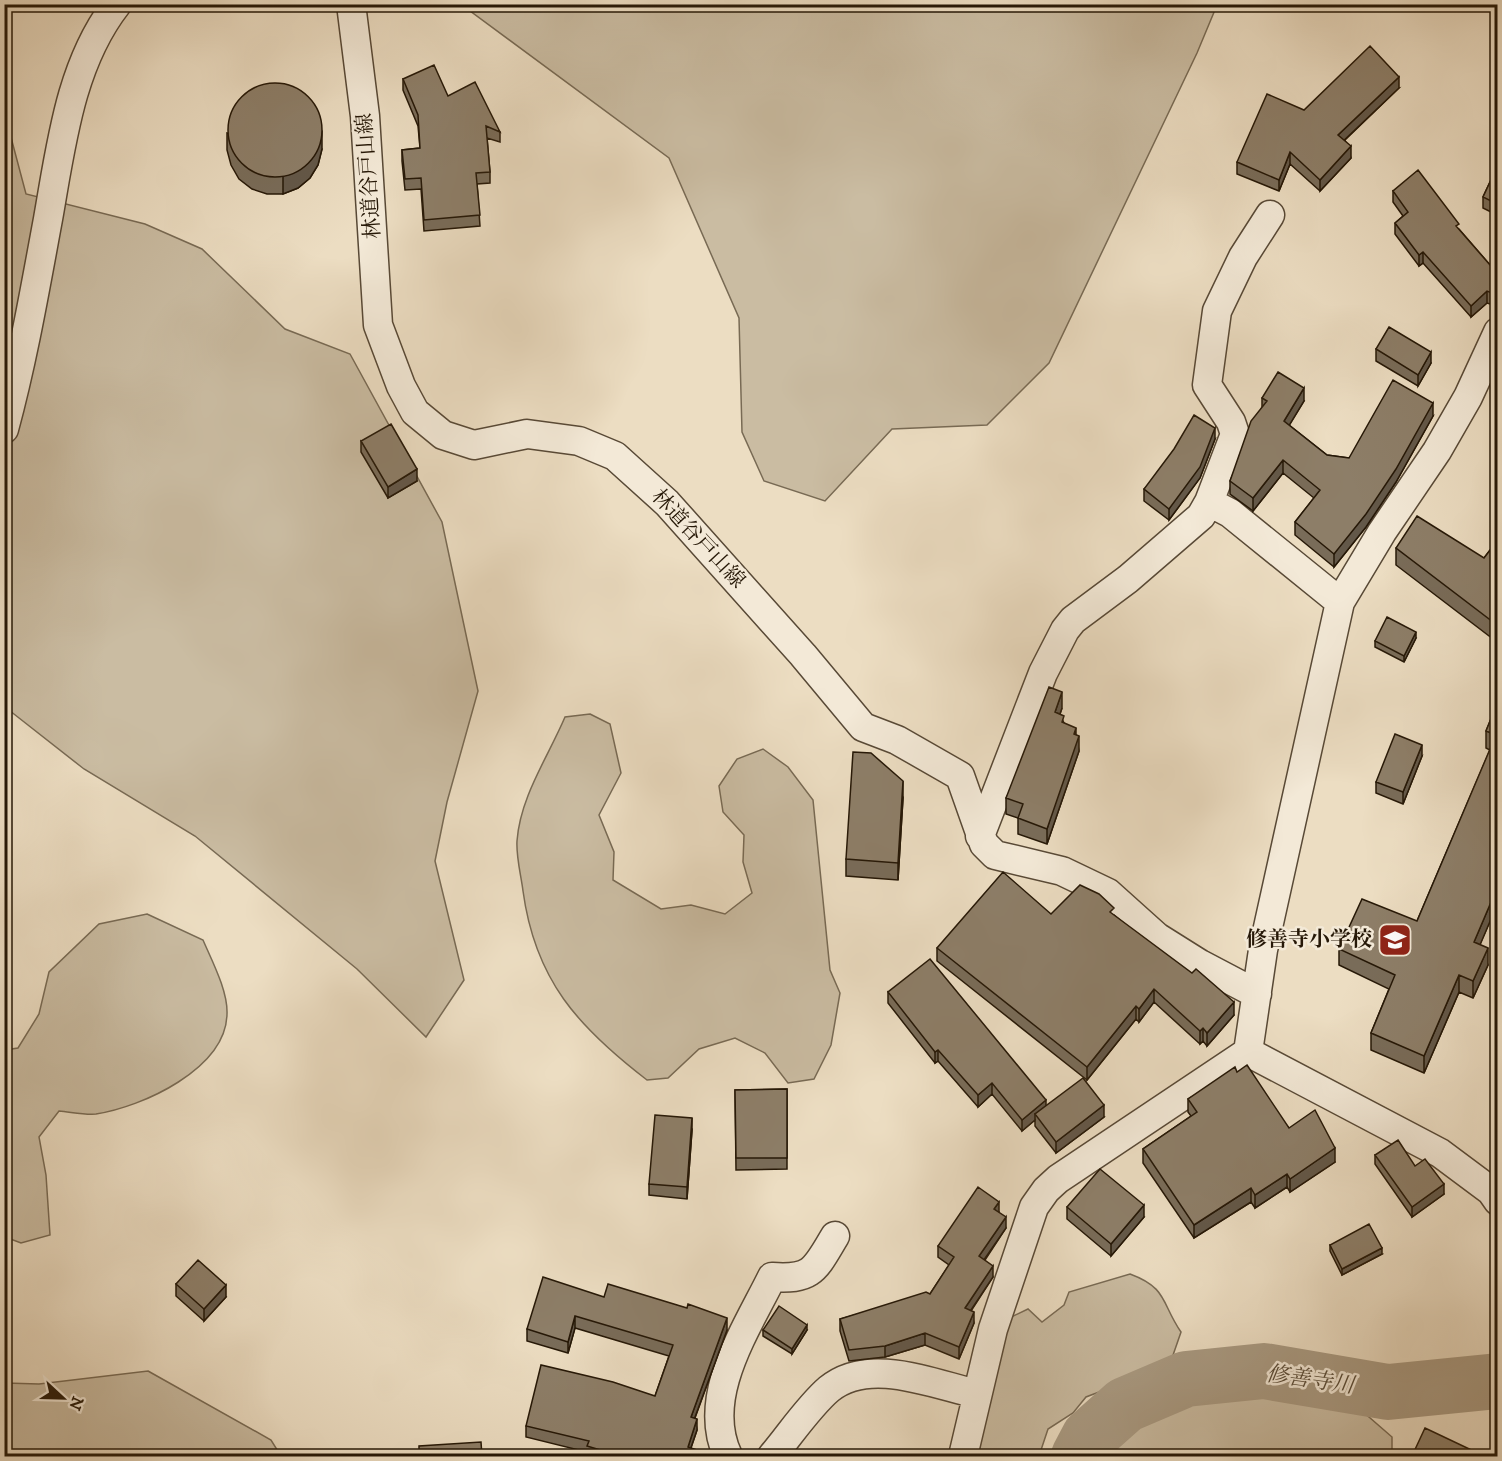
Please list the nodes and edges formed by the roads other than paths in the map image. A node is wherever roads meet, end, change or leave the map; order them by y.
1 (117, 4) edge
2 (351, 4) edge
3 (1270, 215) dead end
4 (1496, 337) edge
5 (4, 429) edge
6 (1209, 502) junction
7 (1341, 602) junction
8 (980, 836) junction
9 (1257, 994) junction
10 (1248, 1052) junction
11 (1497, 1201) edge
12 (834, 1236) dead end
13 (977, 1394) junction
14 (728, 1456) edge
15 (772, 1456) edge
16 (963, 1456) edge

1 - 5 street
2 - 8 street, 林道谷戸山線
3 - 6 street
4 - 7 street
6 - 7 street
6 - 8 street
7 - 9 street
8 - 9 street, 林道谷戸山線
9 - 10 street
10 - 11 street
10 - 13 street
12 - 14 street
13 - 15 street
13 - 16 street

